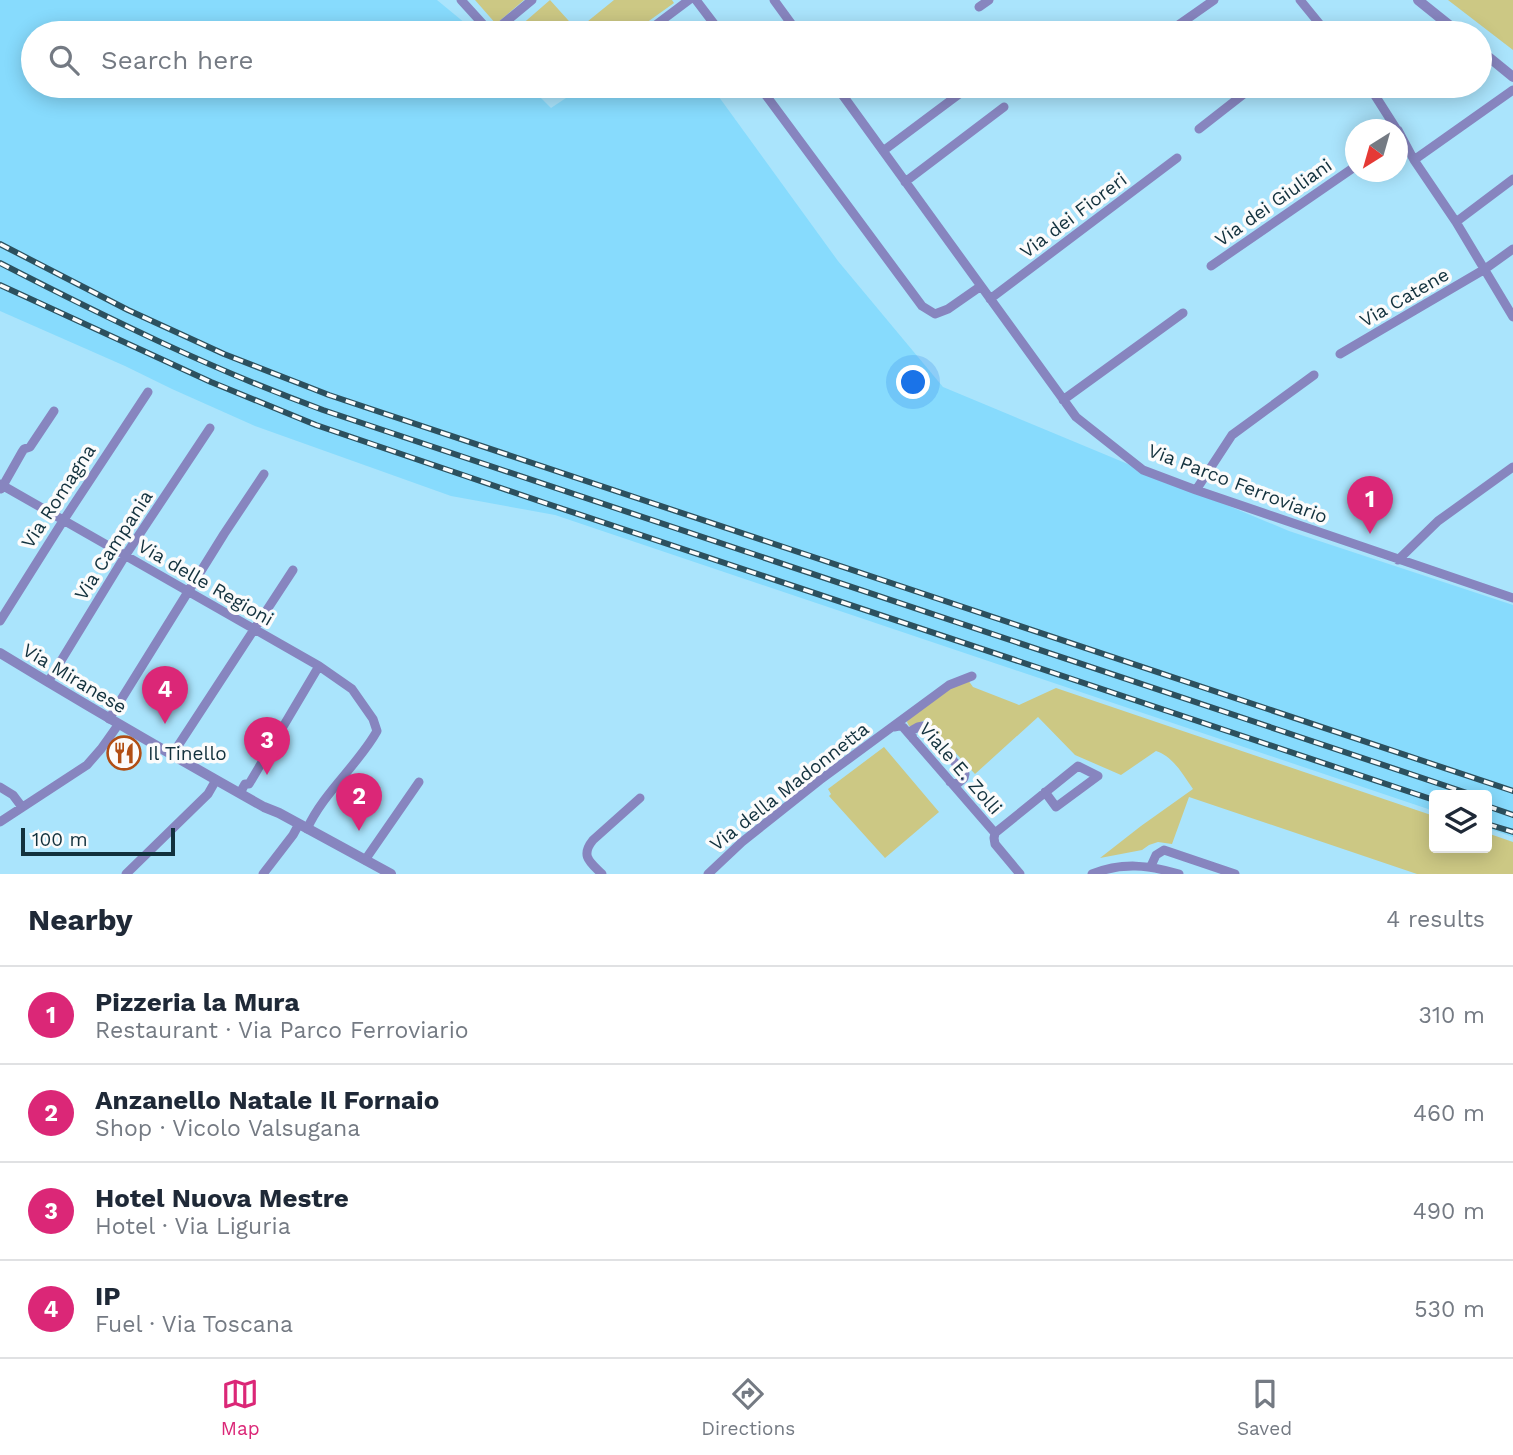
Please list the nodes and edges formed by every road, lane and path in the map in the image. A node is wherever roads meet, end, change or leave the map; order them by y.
1 (461, 0) edge
2 (532, 0) edge
3 (689, 0) edge
4 (696, 0) edge
5 (774, 0) edge
6 (989, 0) edge
7 (1214, 0) edge
8 (1300, 0) edge
9 (1418, 0) edge
10 (979, 7) dead end
11 (481, 21) edge
12 (507, 21) edge
13 (661, 21) edge
14 (712, 21) edge
15 (789, 21) edge
16 (1184, 21) edge
17 (1316, 21) edge
18 (1444, 21) edge
19 (1492, 60) edge
20 (1513, 77) edge
21 (1513, 90) edge
22 (769, 98) edge
23 (845, 98) edge
24 (954, 98) edge
25 (1239, 98) edge
26 (1376, 98) edge
27 (1004, 107) dead end
28 (1389, 119) edge
29 (1199, 129) dead end
30 (1408, 150) edge
31 (883, 151) junction
32 (1177, 158) dead end
33 (1414, 160) junction
34 (1345, 174) edge
35 (1513, 179) edge
36 (905, 182) junction
37 (1456, 222) junction
38 (1513, 249) edge
39 (1210, 266) dead end
40 (1485, 269) junction
41 (981, 286) junction
42 (990, 299) junction
43 (1183, 313) dead end
44 (1513, 317) edge
45 (1340, 354) dead end
46 (1314, 375) dead end
47 (148, 392) dead end
48 (1063, 400) junction
49 (54, 411) dead end
50 (210, 428) dead end
51 (1513, 467) edge
52 (264, 474) dead end
53 (1, 487) edge
54 (1196, 490) junction
55 (62, 521) junction
56 (125, 556) junction
57 (1398, 560) junction
58 (293, 570) dead end
59 (188, 592) junction
60 (1513, 598) edge
61 (0, 621) edge
62 (254, 629) junction
63 (0, 653) edge
64 (319, 666) junction
65 (972, 676) dead end
66 (48, 682) junction
67 (114, 722) junction
68 (894, 727) junction
69 (913, 739) junction
70 (172, 755) junction
71 (216, 780) junction
72 (419, 782) dead end
73 (950, 782) junction
74 (0, 787) edge
75 (1045, 792) junction
76 (240, 793) junction
77 (640, 799) dead end
78 (22, 807) junction
79 (0, 822) edge
80 (303, 832) junction
81 (995, 834) junction
82 (1185, 857) junction
83 (362, 865) junction
84 (1151, 866) junction
85 (1167, 870) junction
86 (126, 874) edge
87 (263, 874) edge
88 (376, 874) edge
89 (391, 874) edge
90 (602, 874) edge
91 (708, 874) edge
92 (1020, 874) edge
93 (1092, 874) edge
94 (1179, 874) edge
95 (1235, 874) edge

1 - 11 street
2 - 12 street
3 - 13 street
4 - 14 street
5 - 15 street
6 - 10 street
7 - 16 street
8 - 17 street
9 - 18 street
19 - 20 street
21 - 33 street
22 - 41 street
23 - 31 street, Via Parco Ferroviario
24 - 31 street
25 - 29 street
26 - 28 street
27 - 36 street
30 - 33 street
31 - 36 street, Via Parco Ferroviario
32 - 42 street, Via dei Fioreri
33 - 37 street
34 - 39 street, Via dei Giuliani
35 - 37 street
36 - 41 street, Via Parco Ferroviario
37 - 40 street
38 - 40 street, Via Catene
40 - 44 street
40 - 45 street, Via Catene
41 - 42 street, Via Parco Ferroviario
42 - 48 street, Via Parco Ferroviario
43 - 48 street
46 - 54 street
47 - 55 street, Via Romagna
48 - 54 street, Via Parco Ferroviario
49 - 53 street
50 - 56 street, Via Campania
51 - 57 street
52 - 59 street
53 - 55 street, Via delle Regioni
54 - 57 street, Via Parco Ferroviario
55 - 56 street, Via delle Regioni
55 - 61 street, Via Romagna
56 - 59 street, Via delle Regioni
56 - 66 street, Via Campania
57 - 60 street, Via Parco Ferroviario
58 - 62 street
59 - 62 street, Via delle Regioni
59 - 67 street
62 - 64 street, Via delle Regioni
62 - 70 street
63 - 66 street, Via Miranese
64 - 76 street
64 - 80 street, Via delle Regioni
65 - 68 street, Via della Madonnetta
66 - 67 street, Via Miranese
67 - 70 street, Via Miranese
67 - 78 street
68 - 69 street, Viale E. Zolli
68 - 91 street, Via della Madonnetta
69 - 73 street, Viale E. Zolli
69 - 73 street
70 - 71 street, Via Miranese
71 - 76 street, Via Miranese
71 - 86 street
72 - 83 street
73 - 81 street, Viale E. Zolli
74 - 78 street
75 - 75 street
75 - 81 street
76 - 80 street, Via Miranese
77 - 90 street
78 - 79 street
80 - 83 street, Via Miranese
80 - 83 street
80 - 87 street
81 - 92 street, Viale E. Zolli
82 - 84 street
82 - 85 street
82 - 95 street
83 - 88 street
83 - 89 street
84 - 85 street
84 - 93 street
85 - 94 street

